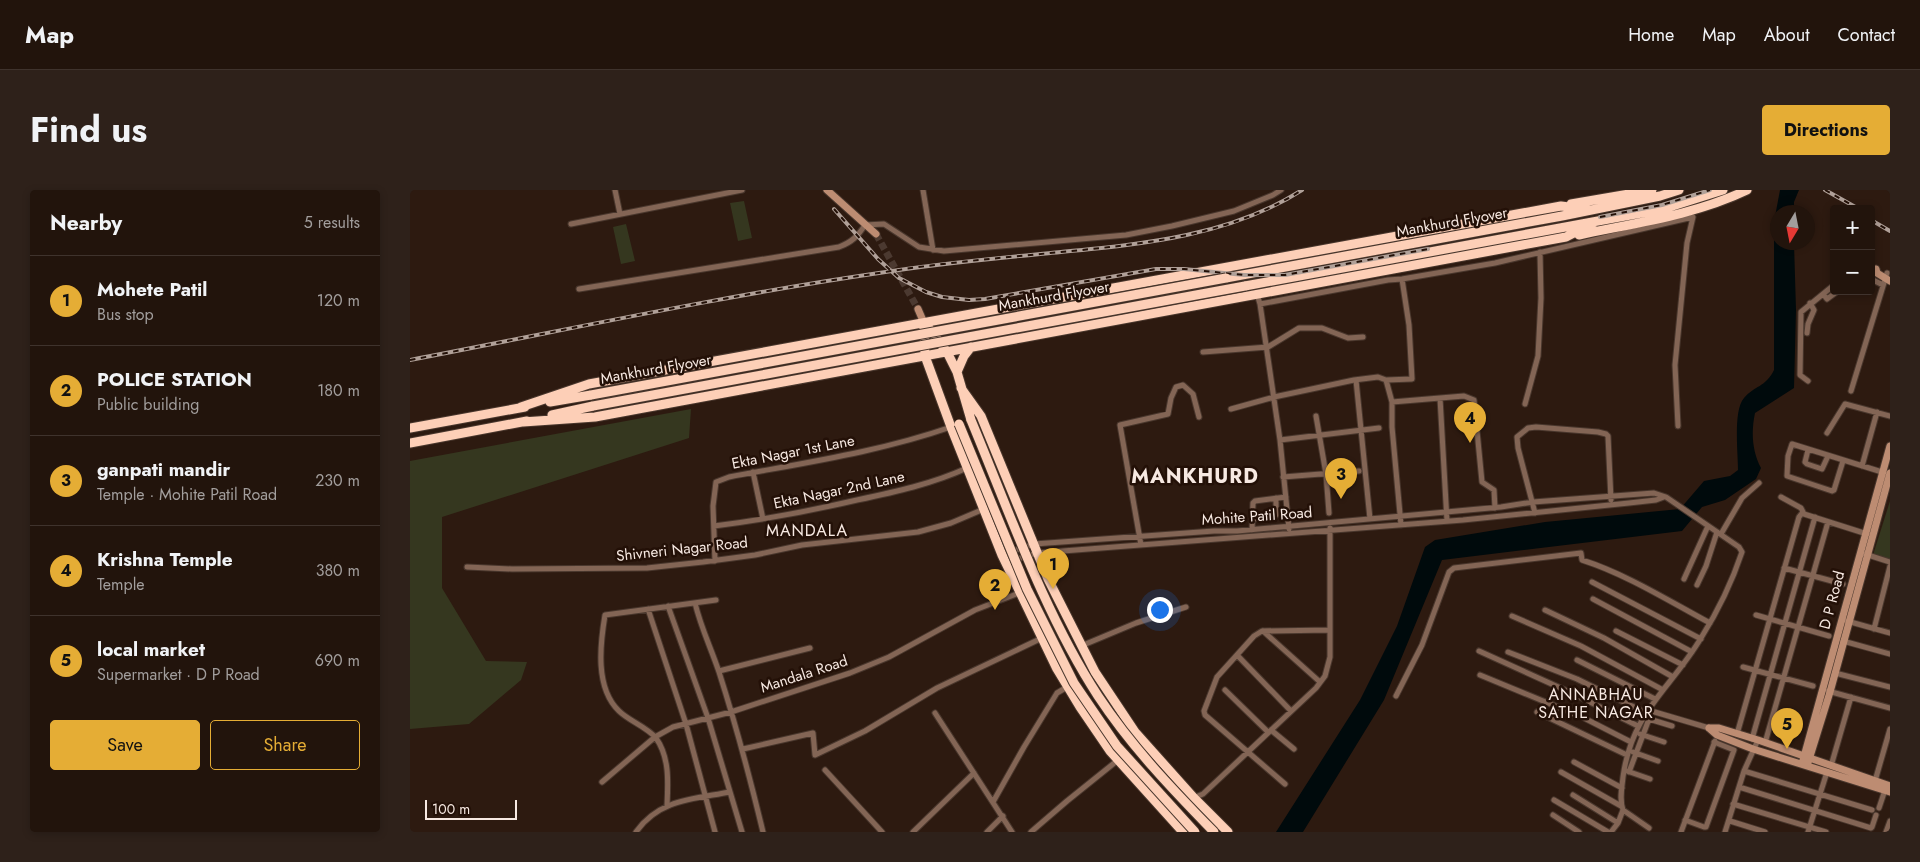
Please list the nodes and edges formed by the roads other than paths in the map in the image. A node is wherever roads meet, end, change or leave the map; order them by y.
1 (615, 190) edge
2 (742, 190) edge
3 (827, 190) edge
4 (923, 190) edge
5 (1281, 190) edge
6 (1652, 190) edge
7 (1679, 190) edge
8 (1747, 190) edge
9 (1721, 191) edge
10 (1592, 205) junction
11 (620, 214) junction
12 (571, 224) dead end
13 (865, 225) junction
14 (1596, 226) junction
15 (876, 234) tunnel mouth
16 (933, 250) junction
17 (1540, 252) junction
18 (1390, 270) junction
19 (1875, 270) edge
20 (1888, 277) edge
21 (1402, 279) junction
22 (1276, 280) junction
23 (1388, 280) junction
24 (1875, 281) edge
25 (1883, 285) junction
26 (1830, 288) edge
27 (579, 290) dead end
28 (1257, 294) junction
29 (1823, 294) junction
30 (1832, 295) edge
31 (1246, 296) junction
32 (1810, 303) junction
33 (1260, 304) junction
34 (918, 309) tunnel mouth
35 (924, 323) junction
36 (1807, 333) dead end
37 (1363, 338) dead end
38 (971, 347) junction
39 (1268, 347) junction
40 (948, 352) junction
41 (1203, 352) dead end
42 (925, 356) junction
43 (956, 372) junction
44 (1356, 380) junction
45 (1386, 380) junction
46 (1808, 381) dead end
47 (961, 388) junction
48 (1851, 391) dead end
49 (1274, 397) junction
50 (1440, 398) junction
51 (1392, 402) junction
52 (1525, 404) dead end
53 (521, 407) junction
54 (1231, 409) dead end
55 (1877, 412) junction
56 (1316, 416) dead end
57 (1890, 416) edge
58 (1199, 418) dead end
59 (523, 422) junction
60 (955, 426) junction
61 (1678, 426) dead end
62 (410, 428) edge
63 (1379, 428) dead end
64 (1361, 430) junction
65 (1827, 433) dead end
66 (1319, 435) junction
67 (1280, 440) junction
68 (410, 443) edge
69 (1890, 446) edge
70 (1808, 450) junction
71 (1828, 456) junction
72 (1888, 460) edge
73 (1843, 461) junction
74 (1862, 466) junction
75 (967, 468) junction
76 (1359, 470) dead end
77 (753, 472) junction
78 (1886, 473) edge
79 (1326, 474) junction
80 (1283, 477) junction
81 (1760, 482) dead end
82 (1628, 495) junction
83 (1664, 496) junction
84 (1286, 497) junction
85 (1610, 497) junction
86 (1781, 497) dead end
87 (1276, 498) junction
88 (1593, 498) junction
89 (1534, 502) junction
90 (1628, 504) junction
91 (1611, 505) junction
92 (1594, 507) junction
93 (1495, 508) junction
94 (984, 509) junction
95 (1466, 510) junction
96 (1446, 512) junction
97 (1803, 512) junction
98 (1329, 513) dead end
99 (1535, 513) junction
100 (1400, 516) junction
101 (1815, 517) junction
102 (763, 519) junction
103 (1252, 519) junction
104 (1370, 519) junction
105 (1467, 520) junction
106 (1447, 521) junction
107 (1330, 522) junction
108 (1828, 522) junction
109 (1401, 524) junction
110 (714, 526) junction
111 (1289, 526) junction
112 (1708, 526) junction
113 (1252, 530) junction
114 (1330, 530) junction
115 (1242, 531) junction
116 (1290, 533) junction
117 (1719, 533) junction
118 (1181, 534) junction
119 (1869, 535) junction
120 (1140, 537) junction
121 (1242, 537) junction
122 (1181, 542) junction
123 (1140, 545) junction
124 (1036, 549) junction
125 (1864, 554) junction
126 (1004, 559) junction
127 (715, 561) junction
128 (1890, 564) edge
129 (468, 567) dead end
130 (1784, 568) junction
131 (1799, 572) junction
132 (1813, 577) junction
133 (1684, 579) dead end
134 (1592, 582) dead end
135 (1843, 584) dead end
136 (1698, 585) dead end
137 (1019, 593) junction
138 (1593, 599) dead end
139 (716, 600) dead end
140 (695, 603) junction
141 (668, 606) junction
142 (1186, 607) dead end
143 (648, 609) junction
144 (1545, 610) dead end
145 (1756, 615) dead end
146 (1512, 616) dead end
147 (1770, 618) junction
148 (1845, 621) junction
149 (1710, 623) junction
150 (1785, 623) junction
151 (1798, 628) junction
152 (1874, 629) junction
153 (1329, 630) junction
154 (1262, 631) junction
155 (1616, 631) dead end
156 (1890, 634) edge
157 (1829, 636) dead end
158 (1042, 638) junction
159 (1701, 639) junction
160 (1843, 641) junction
161 (1081, 646) junction
162 (810, 648) dead end
163 (1479, 651) dead end
164 (1508, 652) dead end
165 (1692, 652) junction
166 (1890, 654) edge
167 (1237, 655) junction
168 (1577, 660) dead end
169 (1683, 665) junction
170 (1743, 667) dead end
171 (718, 670) junction
172 (1755, 670) junction
173 (1835, 673) junction
174 (1770, 674) junction
175 (1480, 675) dead end
176 (1673, 677) junction
177 (1784, 678) junction
178 (1320, 682) junction
179 (1813, 686) dead end
180 (1067, 687) junction
181 (1890, 687) edge
182 (1225, 690) dead end
183 (1663, 690) junction
184 (1822, 690) junction
185 (1830, 692) junction
186 (1396, 696) dead end
187 (1851, 697) junction
188 (1655, 699) junction
189 (1890, 708) edge
190 (1291, 710) junction
191 (731, 712) junction
192 (1536, 712) dead end
193 (1647, 712) junction
194 (935, 713) dead end
195 (1660, 714) junction
196 (708, 718) junction
197 (1658, 722) junction
198 (686, 724) junction
199 (1672, 726) dead end
200 (1709, 728) joint
201 (1636, 729) junction
202 (1890, 729) edge
203 (1269, 731) junction
204 (1642, 734) junction
205 (1737, 734) junction
206 (1717, 735) junction
207 (655, 737) junction
208 (1758, 741) junction
209 (1630, 742) junction
210 (1664, 742) dead end
211 (1294, 749) dead end
212 (1753, 749) junction
213 (743, 750) junction
214 (1247, 751) junction
215 (1628, 753) junction
216 (1636, 753) junction
217 (1118, 760) junction
218 (1658, 761) dead end
219 (1805, 761) junction
220 (1574, 762) dead end
221 (1829, 769) junction
222 (825, 770) dead end
223 (1627, 771) junction
224 (1744, 771) junction
225 (1561, 772) dead end
226 (974, 773) junction
227 (1650, 779) dead end
228 (1875, 781) junction
229 (602, 782) dead end
230 (1285, 784) dead end
231 (1739, 787) junction
232 (1622, 788) junction
233 (1888, 789) edge
234 (730, 792) junction
235 (1820, 794) junction
236 (1573, 795) dead end
237 (706, 797) junction
238 (1194, 798) junction
239 (1554, 800) dead end
240 (993, 802) junction
241 (1733, 804) junction
242 (667, 806) junction
243 (1622, 808) junction
244 (1879, 808) dead end
245 (1872, 810) dead end
246 (1815, 811) junction
247 (1876, 815) dead end
248 (1002, 816) junction
249 (1553, 816) dead end
250 (1169, 817) junction
251 (1685, 820) junction
252 (1730, 821) dead end
253 (1890, 822) edge
254 (1618, 823) junction
255 (1649, 828) dead end
256 (1809, 830) edge
257 (636, 832) edge
258 (715, 832) edge
259 (742, 832) edge
260 (763, 832) edge
261 (882, 832) edge
262 (913, 832) edge
263 (987, 832) edge
264 (1012, 832) edge
265 (1031, 832) edge
266 (1184, 832) edge
267 (1195, 832) edge
268 (1214, 832) edge
269 (1228, 832) edge
270 (1579, 832) edge
271 (1610, 832) edge
272 (1681, 832) edge
273 (1725, 832) edge
274 (1765, 832) edge
275 (1826, 832) edge
276 (1886, 832) edge

1 - 11 street
2 - 11 street
3 - 13 street
4 - 16 street
5 - 16 street
6 - 10 highway
7 - 10 highway
8 - 14 highway
9 - 14 highway
10 - 35 highway
10 - 53 highway, Mankhurd Flyover, bridge
11 - 12 street
13 - 15 street
13 - 16 street
13 - 27 street
14 - 18 highway
14 - 22 highway, Mankhurd Flyover
17 - 21 street
17 - 52 street
17 - 61 street
18 - 23 street
18 - 28 highway
19 - 20 street
20 - 25 street
21 - 23 street
21 - 45 street
22 - 31 highway
22 - 59 highway, Mankhurd Flyover, bridge
23 - 33 street
24 - 25 street
25 - 48 street
26 - 29 street
28 - 31 highway
28 - 33 street
29 - 30 street
29 - 32 street
31 - 38 highway
32 - 36 street
32 - 46 street
33 - 39 street
34 - 35 street
35 - 40 highway
35 - 42 highway
35 - 53 highway
37 - 39 street
38 - 40 highway
38 - 43 highway
39 - 41 street
39 - 49 street
40 - 42 highway
40 - 43 highway
42 - 59 highway
42 - 60 highway
43 - 47 highway
44 - 45 street
44 - 49 street
44 - 64 street
45 - 51 street
47 - 124 highway
47 - 268 highway, bridge
49 - 54 street
49 - 67 street
50 - 51 street
50 - 93 street
50 - 96 street
51 - 100 street
53 - 62 highway
55 - 57 street
55 - 65 street
55 - 74 street
56 - 66 street
58 - 120 street
59 - 68 highway
60 - 75 highway
60 - 77 street, Ekta Nagar 1st Lane
60 - 267 highway, bridge
63 - 64 street
64 - 66 street
64 - 104 street
66 - 67 street
66 - 79 street
67 - 80 street
69 - 72 street, D P Road
70 - 71 street
70 - 71 street
70 - 73 street
71 - 73 street
72 - 78 street, D P Road
73 - 74 street
74 - 78 street
75 - 94 highway
75 - 102 street, Ekta Nagar 2nd Lane
76 - 79 street
77 - 102 street
77 - 110 street, Ekta Nagar 1st Lane
78 - 119 street, D P Road
79 - 80 street
79 - 98 street
80 - 84 street
81 - 117 street
82 - 83 street, Mohite Patil Road
82 - 85 street, Mohite Patil Road
82 - 90 street
83 - 90 street
83 - 112 street
84 - 87 street
84 - 111 street
85 - 88 street, Mohite Patil Road
85 - 89 street
85 - 91 street
86 - 97 street
87 - 103 street
87 - 103 street
88 - 89 street, Mohite Patil Road
88 - 92 street
89 - 93 street, Mohite Patil Road
89 - 99 street
90 - 91 street
91 - 92 street
92 - 99 street
93 - 95 street, Mohite Patil Road
94 - 126 highway
94 - 127 street, Shivneri Nagar Road
95 - 96 street, Mohite Patil Road
95 - 105 street
96 - 100 street, Mohite Patil Road
96 - 106 street
97 - 101 street
97 - 130 street
99 - 105 street
100 - 104 street, Mohite Patil Road
100 - 109 street
101 - 108 street
101 - 131 street
102 - 110 street, Ekta Nagar 2nd Lane
103 - 113 street
104 - 107 street, Mohite Patil Road
105 - 106 street
106 - 109 street
107 - 111 street, Mohite Patil Road
107 - 114 street
108 - 119 street
108 - 132 street
109 - 114 street
110 - 127 street, Ekta Nagar 1st Lane
111 - 113 street, Mohite Patil Road
111 - 116 street
112 - 117 street
112 - 133 street
113 - 115 street, Mohite Patil Road
114 - 116 street
114 - 153 street
115 - 118 street, Mohite Patil Road
115 - 121 street
116 - 121 street
117 - 136 street
117 - 149 street
118 - 120 street, Mohite Patil Road
118 - 122 street
119 - 125 street, D P Road
120 - 123 street
120 - 124 street, Mohite Patil Road
121 - 122 street
122 - 123 street
123 - 124 street
124 - 126 street, Mohite Patil Road
124 - 126 street
124 - 161 highway
125 - 128 street
125 - 148 street, D P Road
126 - 137 highway
127 - 129 street, Shivneri Nagar Road
128 - 152 street
130 - 131 street
130 - 147 street
131 - 132 street
131 - 150 street
132 - 135 street
132 - 151 street
134 - 159 street
137 - 158 highway
137 - 191 street, Mandala Road
138 - 165 street
139 - 140 street
140 - 141 street
140 - 171 street
141 - 143 street
141 - 196 street
142 - 161 street
143 - 198 street
143 - 207 street
144 - 176 street
145 - 147 street
146 - 183 street
147 - 150 street
147 - 172 street
148 - 152 street
148 - 160 street, D P Road
148 - 184 street, D P Road
149 - 159 street
149 - 186 street
150 - 151 street
150 - 174 street
151 - 157 street
151 - 177 street
152 - 156 street
153 - 154 street
153 - 178 street
154 - 167 street
154 - 178 street
155 - 169 street
158 - 180 highway
158 - 213 street
159 - 165 street
160 - 166 street
160 - 173 street, D P Road
161 - 238 highway
162 - 171 street
163 - 201 street
164 - 193 street
165 - 169 street
167 - 190 street
167 - 214 street
168 - 188 street
169 - 176 street
170 - 172 street
171 - 191 street
172 - 174 street
172 - 205 street
173 - 181 street
173 - 185 street, D P Road
174 - 177 street
174 - 208 street
175 - 209 street
176 - 183 street
177 - 179 street
177 - 208 street
178 - 190 street
180 - 217 highway
180 - 240 street
182 - 203 street
183 - 188 street
184 - 185 street
184 - 219 street, D P Road
185 - 187 street
185 - 219 street, D P Road
187 - 189 street
187 - 221 street
188 - 193 street
190 - 203 street
191 - 196 street, Mandala Road
191 - 213 street
192 - 215 street
193 - 195 street
193 - 201 street
194 - 226 street
195 - 197 street
195 - 200 street
196 - 198 street, Mandala Road
196 - 234 street
197 - 199 street
197 - 204 street
198 - 207 street, Mandala Road
198 - 237 street
200 - 206 street
201 - 204 street
201 - 209 street
202 - 228 street
203 - 211 street
203 - 214 street
204 - 210 street
204 - 216 street
205 - 206 street
205 - 208 street
206 - 212 street
206 - 251 street
206 - 251 street
207 - 229 street, Mandala Road
207 - 242 street
208 - 212 street
208 - 219 street
209 - 215 street
212 - 219 street
212 - 224 street
213 - 260 street
214 - 230 street
214 - 238 street
215 - 216 street
215 - 223 street
216 - 218 street
216 - 223 street
217 - 250 highway
217 - 265 street
219 - 221 street
220 - 232 street
221 - 228 street
221 - 233 street
221 - 235 street
222 - 261 street
223 - 227 street
223 - 232 street
224 - 231 street
224 - 235 street
225 - 243 street
226 - 240 street
226 - 262 street
228 - 233 street
231 - 241 street
231 - 246 street
232 - 243 street
233 - 244 street
234 - 237 street
234 - 259 street
235 - 245 street
235 - 246 street
236 - 254 street
237 - 242 street
237 - 258 street
238 - 250 street
238 - 269 highway
239 - 271 street
240 - 248 street
241 - 256 street
241 - 273 street
242 - 257 street
243 - 254 street
243 - 255 street
246 - 247 street
246 - 256 street
248 - 263 street
248 - 264 street
249 - 270 street
250 - 266 highway
251 - 272 street
252 - 274 street
253 - 276 street
254 - 271 street
256 - 275 street

